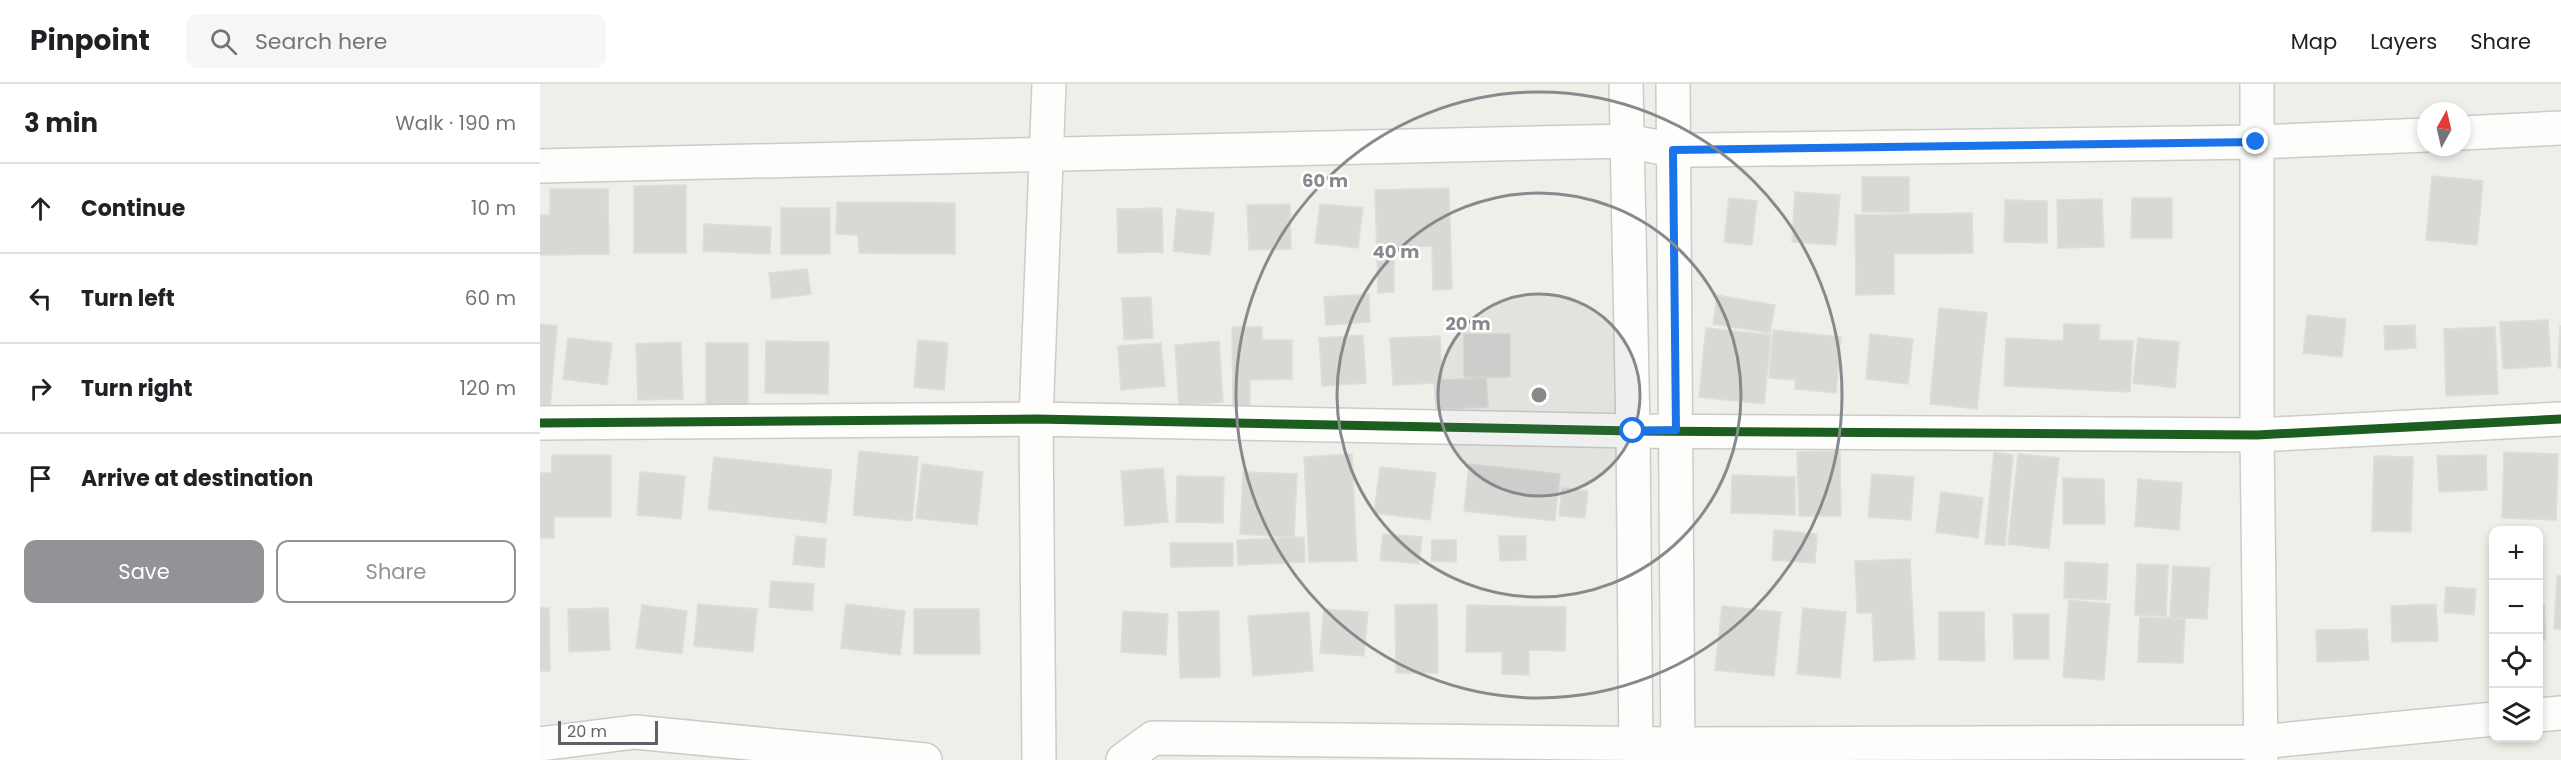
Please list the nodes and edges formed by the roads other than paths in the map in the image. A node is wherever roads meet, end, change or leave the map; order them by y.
1 (1048, 84) edge
2 (1626, 84) edge
3 (1673, 84) edge
4 (2257, 84) edge
5 (2561, 128) edge
6 (2471, 133) edge
7 (2417, 135) edge
8 (1627, 141) junction
9 (2256, 142) junction
10 (1673, 150) junction
11 (1046, 154) junction
12 (540, 166) edge
13 (1036, 419) junction
14 (2561, 419) edge
15 (540, 423) edge
16 (1676, 430) junction
17 (1633, 431) junction
18 (2257, 435) junction
19 (2561, 713) edge
20 (2543, 715) edge
21 (2489, 720) edge
22 (540, 744) edge
23 (1636, 751) edge
24 (2260, 751) edge
25 (1678, 752) edge
26 (925, 760) edge
27 (1039, 760) edge
28 (1123, 760) edge

1 - 11 street
2 - 8 street
3 - 10 street
4 - 9 street
5 - 6 street
7 - 9 street
8 - 10 street
8 - 11 street
8 - 17 street
9 - 10 street
9 - 18 street
10 - 16 street
11 - 12 street
11 - 13 street
13 - 15 street
13 - 17 street
13 - 27 street
14 - 18 street
16 - 17 street
16 - 18 street
16 - 25 street
17 - 23 street
18 - 24 street
19 - 20 street
21 - 24 street
22 - 26 street
23 - 25 street
23 - 28 street
24 - 25 street

